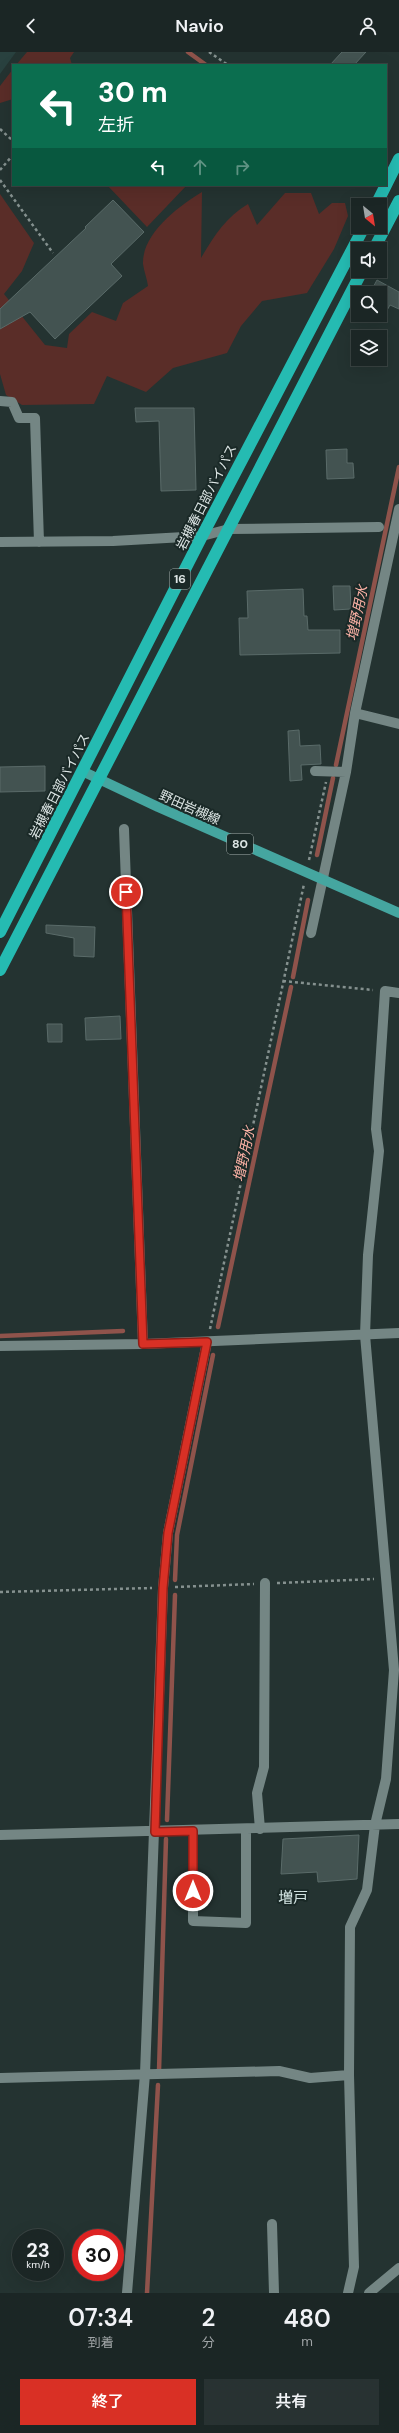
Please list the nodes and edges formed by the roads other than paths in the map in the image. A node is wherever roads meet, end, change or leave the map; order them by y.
1 (399, 159) edge
2 (387, 183) edge
3 (386, 186) edge
4 (380, 198) edge
5 (399, 200) edge
6 (360, 234) edge
7 (378, 242) edge
8 (358, 278) edge
9 (0, 401) edge
10 (399, 509) edge
11 (379, 527) dead end
12 (229, 529) junction
13 (202, 536) junction
14 (0, 542) edge
15 (39, 542) junction
16 (355, 713) junction
17 (399, 724) edge
18 (82, 771) junction
19 (315, 771) dead end
20 (346, 772) junction
21 (100, 780) junction
22 (124, 830) dead end
23 (322, 880) junction
24 (399, 913) edge
25 (0, 932) edge
26 (312, 933) dead end
27 (0, 970) edge
28 (399, 993) edge
29 (399, 1333) edge
30 (365, 1335) junction
31 (207, 1342) junction
32 (143, 1344) junction
33 (0, 1346) edge
34 (265, 1583) dead end
35 (399, 1824) edge
36 (375, 1825) junction
37 (246, 1829) junction
38 (260, 1829) junction
39 (193, 1831) junction
40 (155, 1832) junction
41 (0, 1835) edge
42 (145, 2074) junction
43 (349, 2075) junction
44 (0, 2078) edge
45 (272, 2224) dead end
46 (399, 2268) edge
47 (126, 2293) edge
48 (274, 2293) edge
49 (348, 2293) edge
50 (369, 2293) edge

1 - 2 highway
3 - 4 highway
5 - 7 highway
6 - 13 highway, 岩槻春日部バイパス / 16
8 - 12 highway, 16
9 - 15 street
10 - 16 street
11 - 12 street
12 - 13 street
12 - 21 highway, 16
13 - 15 street
13 - 18 highway, 岩槻春日部バイパス / 16
14 - 15 street
16 - 17 street
16 - 20 street
18 - 21 main road, 野田岩槻線 / 80
18 - 25 highway, 岩槻春日部バイパス / 16
19 - 20 street
20 - 23 street
21 - 23 main road, 野田岩槻線 / 80
21 - 27 highway, 16
22 - 32 street
23 - 24 main road, 野田岩槻線 / 80
23 - 26 street
28 - 30 street
29 - 30 street
30 - 31 street
30 - 36 street
31 - 32 street
31 - 40 street
32 - 33 street
34 - 38 street
35 - 36 street
36 - 38 street
36 - 43 street
37 - 38 street
37 - 39 street
37 - 39 street
39 - 40 street
40 - 41 street
40 - 42 street
42 - 43 street
42 - 44 street
42 - 47 street
43 - 49 street
45 - 48 street
46 - 50 street

